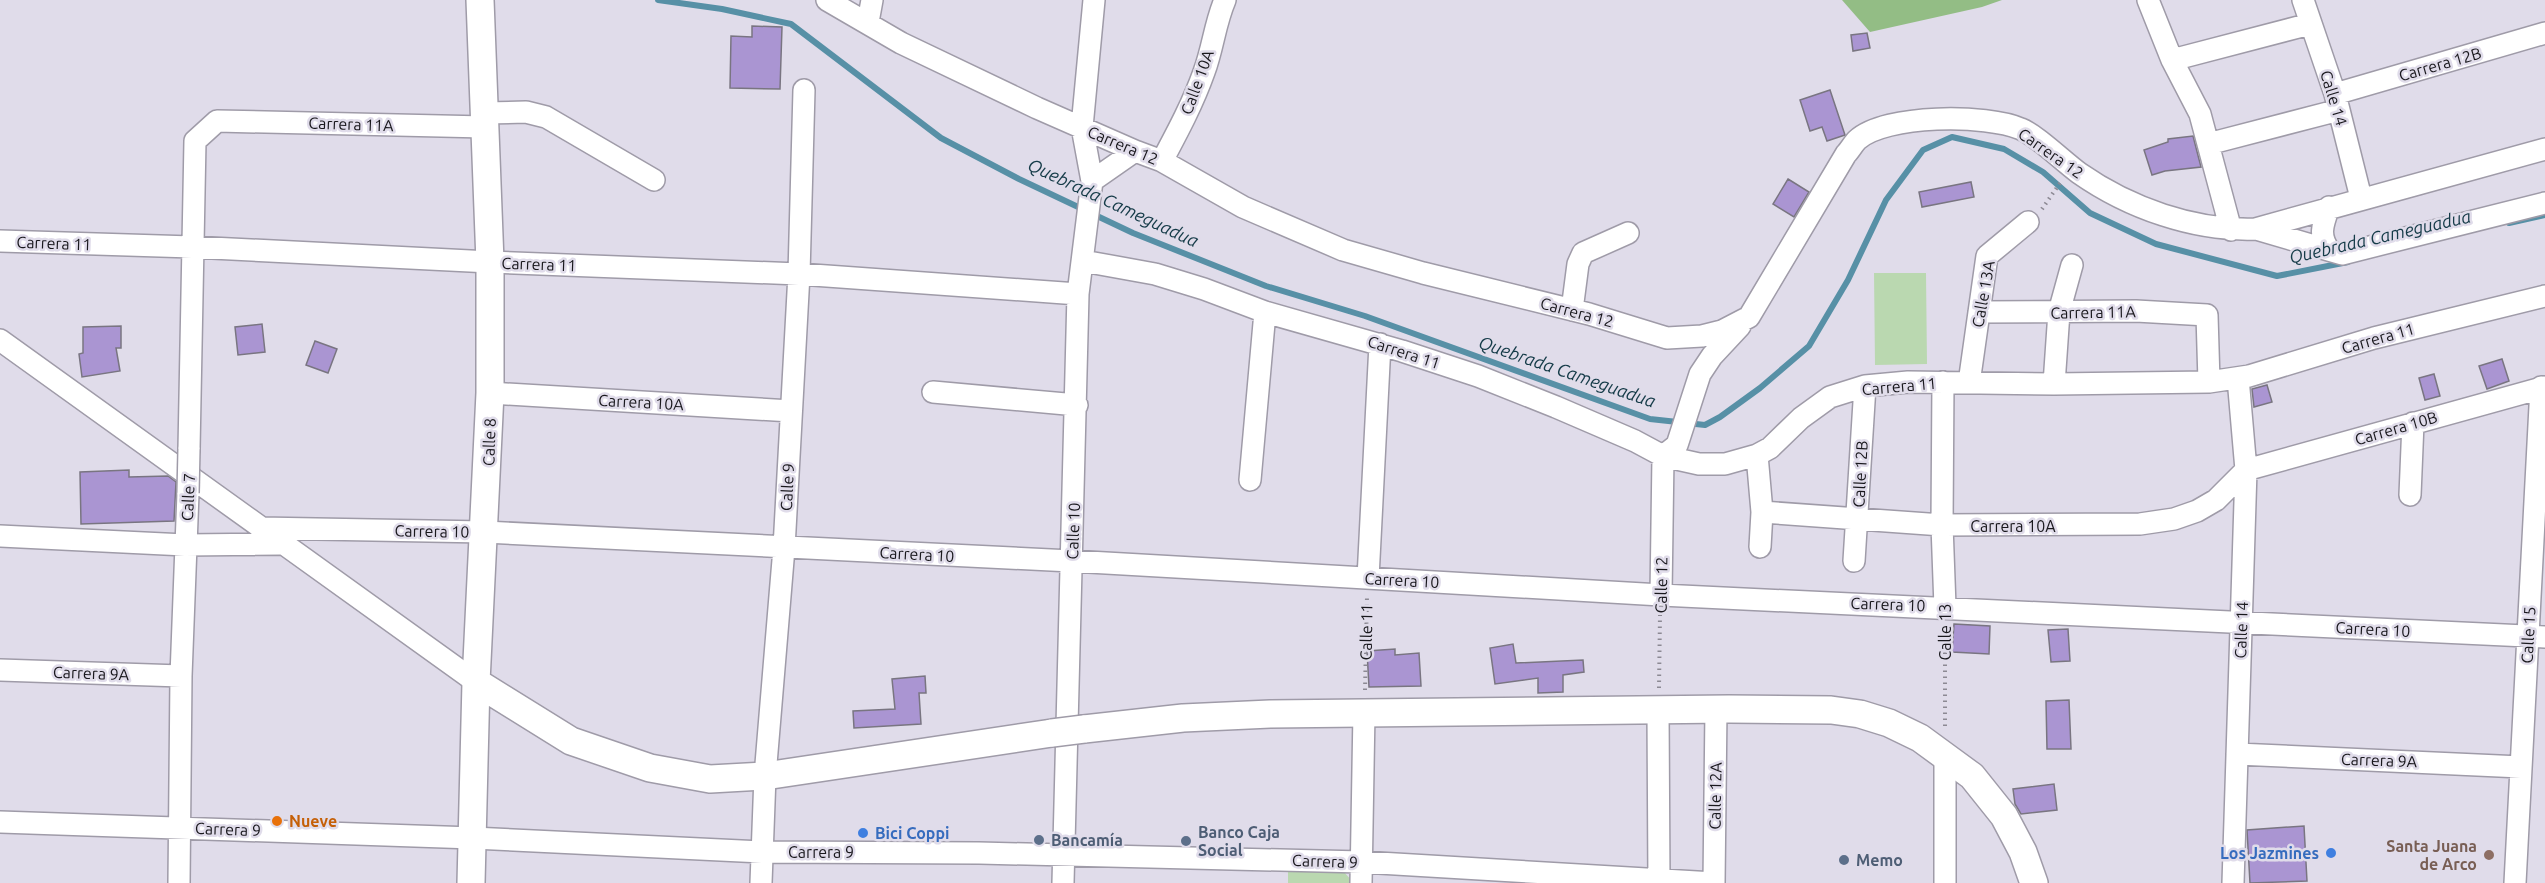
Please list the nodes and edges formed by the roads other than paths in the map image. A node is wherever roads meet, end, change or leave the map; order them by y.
1 (827, 0) edge
2 (872, 0) edge
3 (1094, 0) edge
4 (1226, 0) edge
5 (2148, 0) edge
6 (2303, 0) edge
7 (480, 9) edge
8 (868, 22) junction
9 (2310, 24) junction
10 (2545, 33) edge
11 (2172, 60) junction
12 (804, 90) dead end
13 (2337, 102) junction
14 (485, 120) junction
15 (217, 121) joint
16 (1082, 127) junction
17 (2208, 144) junction
18 (2545, 149) edge
19 (1135, 151) junction
20 (1162, 161) junction
21 (654, 180) dead end
22 (1090, 190) junction
23 (2361, 198) junction
24 (2545, 203) edge
25 (2329, 207) junction
26 (2028, 222) dead end
27 (2254, 229) junction
28 (2231, 230) junction
29 (1628, 233) dead end
30 (0, 241) edge
31 (192, 247) junction
32 (2329, 250) junction
33 (1083, 261) junction
34 (490, 262) junction
35 (2072, 265) dead end
36 (799, 274) junction
37 (1078, 294) junction
38 (2545, 296) edge
39 (1572, 310) junction
40 (1265, 312) junction
41 (1979, 312) junction
42 (2059, 312) junction
43 (1749, 316) junction
44 (0, 340) edge
45 (1380, 344) junction
46 (2238, 378) junction
47 (1943, 382) junction
48 (2209, 382) junction
49 (1969, 383) junction
50 (2054, 384) junction
51 (1865, 386) junction
52 (2543, 387) edge
53 (933, 392) dead end
54 (490, 393) junction
55 (1077, 405) junction
56 (791, 411) junction
57 (2414, 423) junction
58 (1670, 451) junction
59 (1757, 455) junction
60 (2541, 468) edge
61 (2246, 470) junction
62 (1250, 480) dead end
63 (2410, 495) dead end
64 (1762, 512) junction
65 (1857, 519) junction
66 (1942, 525) junction
67 (260, 528) junction
68 (485, 532) junction
69 (0, 536) edge
70 (280, 543) junction
71 (185, 545) junction
72 (1760, 547) dead end
73 (784, 548) junction
74 (1071, 561) junction
75 (1854, 561) dead end
76 (1368, 578) junction
77 (1661, 595) junction
78 (1945, 607) junction
79 (2242, 623) junction
80 (2537, 637) edge
81 (0, 670) edge
82 (181, 676) junction
83 (476, 682) junction
84 (1716, 709) junction
85 (1658, 710) junction
86 (1364, 712) junction
87 (1945, 754) junction
88 (2237, 754) junction
89 (2521, 767) junction
90 (765, 776) junction
91 (0, 822) edge
92 (181, 827) junction
93 (473, 838) junction
94 (762, 852) junction
95 (1064, 855) junction
96 (1361, 873) edge
97 (1659, 882) edge
98 (179, 883) edge
99 (471, 883) edge
100 (761, 883) edge
101 (1063, 883) edge
102 (1714, 883) edge
103 (1945, 883) edge
104 (2034, 883) edge
105 (2233, 883) edge
106 (2515, 883) edge

1 - 8 street, Carrera 12
2 - 8 street
3 - 16 street, Calle 10
4 - 20 street, Calle 10A
5 - 11 street
6 - 9 street, Calle 14
7 - 14 main road, Calle 8
8 - 16 street, Carrera 12
9 - 11 street
9 - 13 street, Calle 14
10 - 13 street, Carrera 12B
11 - 17 street
12 - 36 street, Calle 9
13 - 17 street, Carrera 12B
13 - 23 street, Calle 14
14 - 15 street, Carrera 11A
14 - 21 street, Carrera 11A
14 - 34 main road, Calle 8
15 - 31 street, Calle 7
16 - 19 street, Carrera 12
16 - 22 street, Calle 10
17 - 28 street
18 - 23 street, Carrera 12
19 - 20 street, Carrera 12
19 - 22 street
20 - 39 street, Carrera 12
22 - 33 street, Calle 10
23 - 25 street, Carrera 12
24 - 32 street, Carrera 12
25 - 27 street, Carrera 12
25 - 32 street
26 - 41 street, Calle 13A
27 - 28 street, Carrera 12
27 - 32 street, Carrera 12
28 - 43 street, Carrera 12
29 - 39 street
30 - 31 street, Carrera 11
31 - 34 street, Carrera 11
31 - 71 street, Calle 7, bridge
33 - 37 street, Calle 10
33 - 40 street, Carrera 11
34 - 36 street, Carrera 11
34 - 54 main road, Calle 8
35 - 42 street
36 - 37 street, Carrera 11
36 - 56 street, Calle 9
37 - 55 street, Calle 10
38 - 46 street, Carrera 11
39 - 43 street, Carrera 12
40 - 45 street, Carrera 11
40 - 62 street
41 - 42 street, Carrera 11A
41 - 49 street, Calle 13A
42 - 48 street, Carrera 11A
42 - 50 street
43 - 58 street, Calle 12
44 - 67 street
45 - 58 street, Carrera 11
45 - 76 street
46 - 48 street, Carrera 11
46 - 61 street, Calle 14
47 - 49 street, Carrera 11
47 - 51 street, Carrera 11
47 - 66 street, Calle 13
48 - 50 street, Carrera 11
49 - 50 street, Carrera 11
51 - 59 street, Carrera 11
51 - 65 street, Calle 12B
52 - 57 street, Carrera 10B
52 - 60 street, Calle 15
53 - 55 street
54 - 56 street, Carrera 10A
54 - 68 main road, Calle 8
55 - 74 street, Calle 10
56 - 73 street, Calle 9
57 - 61 street, Carrera 10B
57 - 63 street
58 - 59 street, Carrera 11
58 - 77 street, Calle 12
59 - 64 street
60 - 80 street, Calle 15
61 - 66 street, Carrera 10A
61 - 79 street, Calle 14
64 - 65 street, Carrera 10A
64 - 72 street
65 - 66 street, Carrera 10A
65 - 75 street, Calle 12B
66 - 78 street, Calle 13
67 - 68 street, Carrera 10
67 - 70 street
68 - 73 street, Carrera 10
68 - 83 main road, Calle 8
69 - 71 street
70 - 71 street
70 - 83 street
71 - 82 street, Calle 7
73 - 74 street, Carrera 10
73 - 90 street, Calle 9
74 - 76 street, Carrera 10
74 - 95 street, Calle 10
76 - 77 street, Carrera 10
77 - 78 street, Carrera 10
78 - 79 street, Carrera 10
79 - 80 street, Carrera 10
79 - 88 street, Calle 14
80 - 89 street, Calle 15
81 - 82 street, Carrera 9A
82 - 92 street, Calle 7
83 - 90 main road
83 - 93 main road, Calle 8
84 - 85 main road
84 - 87 main road
84 - 102 street, Calle 12A
85 - 86 main road
85 - 97 street
86 - 90 main road, bridge
86 - 96 street
87 - 103 street
87 - 104 main road
88 - 89 street, Carrera 9A
88 - 105 street, Calle 14
89 - 106 street, Calle 15
90 - 94 street, Calle 9
91 - 92 street, Carrera 9
92 - 93 street, Carrera 9
92 - 98 street, Calle 7
93 - 94 street, Carrera 9
93 - 99 main road, Calle 8
94 - 95 street, Carrera 9
94 - 100 street, Calle 9
95 - 96 street, Carrera 9
95 - 101 street, Calle 10
96 - 97 street, Carrera 9
97 - 102 street, Carrera 9

